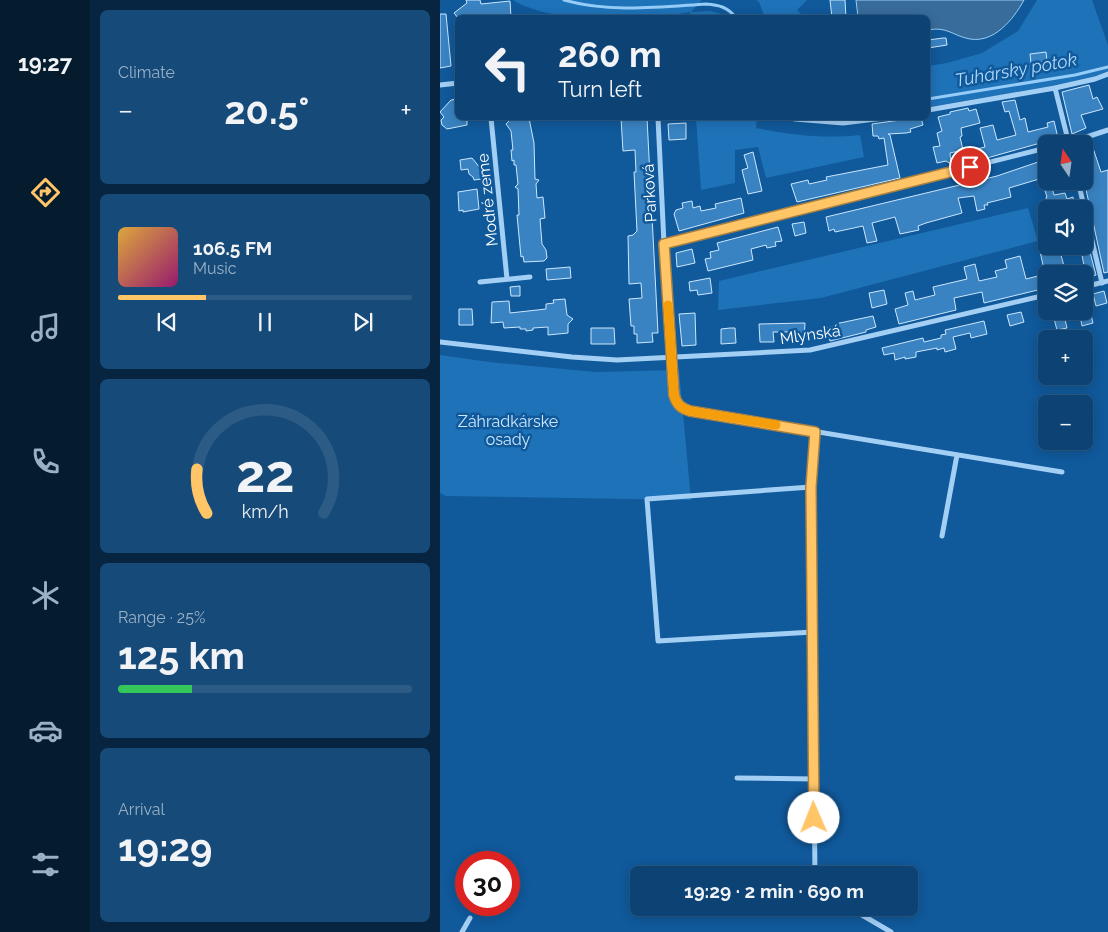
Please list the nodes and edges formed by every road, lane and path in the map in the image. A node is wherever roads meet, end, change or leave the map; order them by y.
1 (1108, 74) edge
2 (455, 83) edge
3 (440, 85) edge
4 (1055, 88) junction
5 (930, 110) edge
6 (491, 120) edge
7 (658, 120) edge
8 (807, 120) edge
9 (868, 120) edge
10 (1108, 130) edge
11 (1066, 135) edge
12 (1093, 135) edge
13 (1038, 150) edge
14 (1080, 190) edge
15 (664, 244) junction
16 (530, 277) dead end
17 (507, 279) junction
18 (1108, 281) edge
19 (480, 282) dead end
20 (1102, 283) junction
21 (1093, 285) edge
22 (1038, 298) edge
23 (440, 342) edge
24 (672, 358) junction
25 (815, 432) junction
26 (957, 455) junction
27 (1062, 472) dead end
28 (811, 487) junction
29 (942, 536) dead end
30 (813, 632) junction
31 (736, 778) dead end
32 (814, 779) junction
33 (815, 866) edge
34 (864, 916) edge
35 (470, 918) dead end
36 (462, 932) edge
37 (891, 932) edge

1 - 4 street
2 - 3 street
4 - 5 street
4 - 11 street
6 - 17 street, Modré zeme
7 - 15 street, Parková
8 - 9 street
10 - 12 street
13 - 15 street
14 - 20 street
15 - 24 street, Parková
16 - 17 street
17 - 19 street
18 - 20 street
20 - 21 street
22 - 24 street, Mlynská
23 - 24 street, Mlynská
24 - 25 street, Parková
25 - 26 street
25 - 28 street
26 - 27 street
26 - 29 street
28 - 30 street
28 - 30 street
30 - 32 street
31 - 32 street
32 - 33 street
34 - 37 street
35 - 36 street

